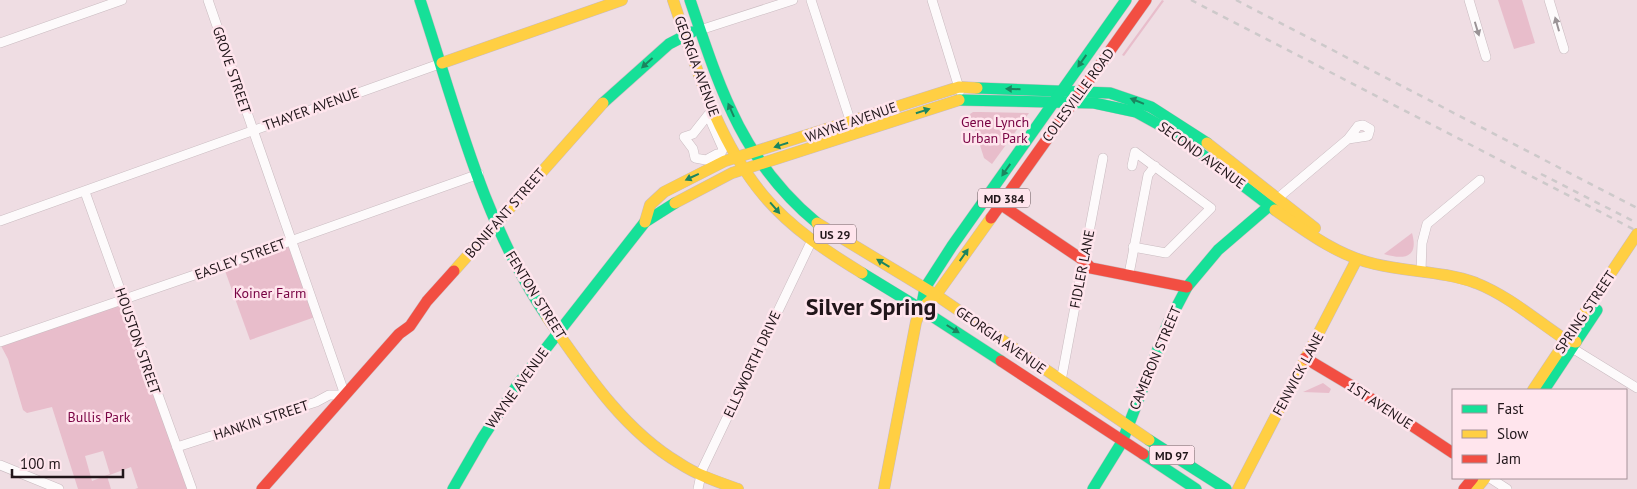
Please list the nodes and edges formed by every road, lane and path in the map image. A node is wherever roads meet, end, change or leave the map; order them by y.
1 (122, 0) edge
2 (208, 0) edge
3 (420, 0) edge
4 (622, 0) edge
5 (673, 0) edge
6 (690, 0) edge
7 (793, 0) edge
8 (811, 0) edge
9 (932, 0) edge
10 (1126, 0) edge
11 (1146, 0) edge
12 (1469, 0) edge
13 (1549, 0) edge
14 (608, 2) edge
15 (700, 30) junction
16 (685, 34) junction
17 (0, 43) edge
18 (1564, 49) dead end
19 (1486, 57) dead end
20 (442, 64) junction
21 (959, 87) junction
22 (1062, 90) junction
23 (1082, 90) junction
24 (962, 100) junction
25 (1074, 101) junction
26 (1054, 102) junction
27 (853, 127) junction
28 (253, 130) junction
29 (1348, 139) dead end
30 (753, 153) junction
31 (695, 158) joint
32 (736, 158) junction
33 (1103, 158) dead end
34 (1215, 158) junction
35 (760, 164) junction
36 (1132, 166) dead end
37 (1155, 166) junction
38 (744, 170) junction
39 (478, 174) junction
40 (1480, 180) dead end
41 (85, 192) junction
42 (1274, 202) junction
43 (1000, 204) junction
44 (0, 221) edge
45 (645, 222) junction
46 (496, 224) junction
47 (1637, 234) edge
48 (292, 240) junction
49 (812, 240) junction
50 (1133, 248) junction
51 (1631, 252) edge
52 (1357, 259) junction
53 (1083, 260) junction
54 (1421, 271) junction
55 (1129, 274) junction
56 (925, 288) junction
57 (1187, 288) junction
58 (936, 295) junction
59 (123, 299) junction
60 (920, 309) junction
61 (558, 332) junction
62 (0, 342) edge
63 (1571, 343) junction
64 (1305, 358) junction
65 (1030, 379) junction
66 (1061, 381) junction
67 (1637, 388) edge
68 (1534, 389) edge
69 (1545, 389) edge
70 (345, 395) junction
71 (1086, 398) junction
72 (1128, 428) junction
73 (1122, 442) junction
74 (177, 447) junction
75 (1452, 452) edge
76 (0, 465) edge
77 (1472, 479) edge
78 (1484, 479) edge
79 (1492, 479) edge
80 (699, 483) edge
81 (59, 489) edge
82 (192, 489) edge
83 (262, 489) edge
84 (453, 489) edge
85 (738, 489) edge
86 (884, 489) edge
87 (1093, 489) edge
88 (1196, 489) edge
89 (1226, 489) edge
90 (1238, 489) edge
91 (1464, 489) edge
92 (1476, 489) edge
93 (1507, 489) edge

1 - 17 street
2 - 28 street, GROVE STREET
3 - 20 main road, FENTON STREET
4 - 14 main road, THAYER AVENUE
5 - 16 main road, GEORGIA AVENUE / US 29
6 - 15 main road, GEORGIA AVENUE / US 29
7 - 15 street, BONIFANT STREET
8 - 27 street
9 - 21 street
10 -> 22 main road, COLESVILLE ROAD / MD 384
11 - 23 main road, COLESVILLE ROAD / MD 384
12 -> 19 street
18 -> 13 street
14 - 20 main road, THAYER AVENUE
15 - 16 main road, BONIFANT STREET
30 -> 15 main road, GEORGIA AVENUE / US 29
16 - 32 main road, GEORGIA AVENUE / US 29
16 -> 46 main road, BONIFANT STREET
20 - 28 street, THAYER AVENUE
20 - 39 main road, FENTON STREET
22 -> 21 main road, WAYNE AVENUE
21 - 24 street
21 - 27 main road, WAYNE AVENUE
22 - 23 main road, WAYNE AVENUE
22 - 26 main road, COLESVILLE ROAD / MD 384
23 - 25 main road, COLESVILLE ROAD / MD 384
34 -> 23 main road, SECOND AVENUE
24 - 26 main road, WAYNE AVENUE
27 -> 24 main road, WAYNE AVENUE
25 - 26 main road, SECOND AVENUE
25 - 34 main road, SECOND AVENUE
25 - 43 main road, COLESVILLE ROAD / MD 384
26 -> 56 main road, COLESVILLE ROAD / MD 384
27 -> 30 main road, WAYNE AVENUE
27 - 35 main road, WAYNE AVENUE
28 - 41 street, THAYER AVENUE
28 - 48 street, GROVE STREET
29 - 42 street
30 - 32 main road, WAYNE AVENUE
30 - 35 main road, GEORGIA AVENUE / US 29
31 - 31 street
32 - 38 main road, GEORGIA AVENUE / US 29
32 -> 45 main road, WAYNE AVENUE
33 - 53 street, FIDLER LANE
34 - 42 main road, SECOND AVENUE
35 - 38 main road, WAYNE AVENUE
56 -> 35 main road, GEORGIA AVENUE / US 29
36 - 37 street
37 - 50 street
37 - 50 street
38 - 45 main road, WAYNE AVENUE
38 -> 49 main road, GEORGIA AVENUE / US 29
39 - 46 main road, FENTON STREET
39 - 48 street, EASLEY STREET
40 - 54 street
41 - 44 street, THAYER AVENUE
41 - 59 street, HOUSTON STREET
42 - 52 main road, SECOND AVENUE
42 - 57 main road, CAMERON STREET
43 - 53 main road
58 -> 43 main road, COLESVILLE ROAD / MD 384
45 - 61 main road, WAYNE AVENUE
46 - 61 main road, FENTON STREET
46 - 70 main road, BONIFANT STREET
47 - 51 main road, SPRING STREET
48 - 59 street, EASLEY STREET
48 - 70 street, GROVE STREET
49 - 60 main road, GEORGIA AVENUE / US 29
49 - 80 street, ELLSWORTH DRIVE
50 - 55 street
51 - 63 main road, SPRING STREET
52 - 54 main road, SECOND AVENUE
52 - 64 main road, FENWICK LANE
53 - 55 main road
53 - 66 street, FIDLER LANE
54 - 63 main road, SECOND AVENUE
55 - 57 main road
56 - 58 main road, GEORGIA AVENUE / US 29
56 - 60 main road, COLESVILLE ROAD / MD 384
57 - 72 main road, CAMERON STREET
58 - 60 main road, COLESVILLE ROAD
58 - 66 main road, GEORGIA AVENUE / MD 97
59 - 62 street, EASLEY STREET
59 - 74 street, HOUSTON STREET
60 -> 65 main road, GEORGIA AVENUE / MD 97
60 - 86 main road, COLESVILLE ROAD
61 - 80 main road, FENTON STREET
61 - 84 main road, WAYNE AVENUE
63 - 67 street, SECOND AVENUE
63 - 68 main road, SPRING STREET
63 - 69 main road, SPRING STREET
64 - 75 main road, 1ST AVENUE
64 - 90 main road, FENWICK LANE
65 - 71 main road, MD 97
65 - 73 main road, GEORGIA AVENUE / MD 97
66 - 71 main road, GEORGIA AVENUE / MD 97
70 - 74 street, HANKIN STREET
70 - 83 main road, BONIFANT STREET
71 - 72 main road, GEORGIA AVENUE / MD 97
72 - 73 main road, CAMERON STREET
72 - 89 main road, GEORGIA AVENUE / MD 97
73 - 87 main road, CAMERON STREET
73 - 88 main road, GEORGIA AVENUE / MD 97
74 - 82 street, HOUSTON STREET
76 - 81 street
77 - 91 main road
78 - 92 main road
79 - 93 street
80 - 85 main road, FENTON STREET

